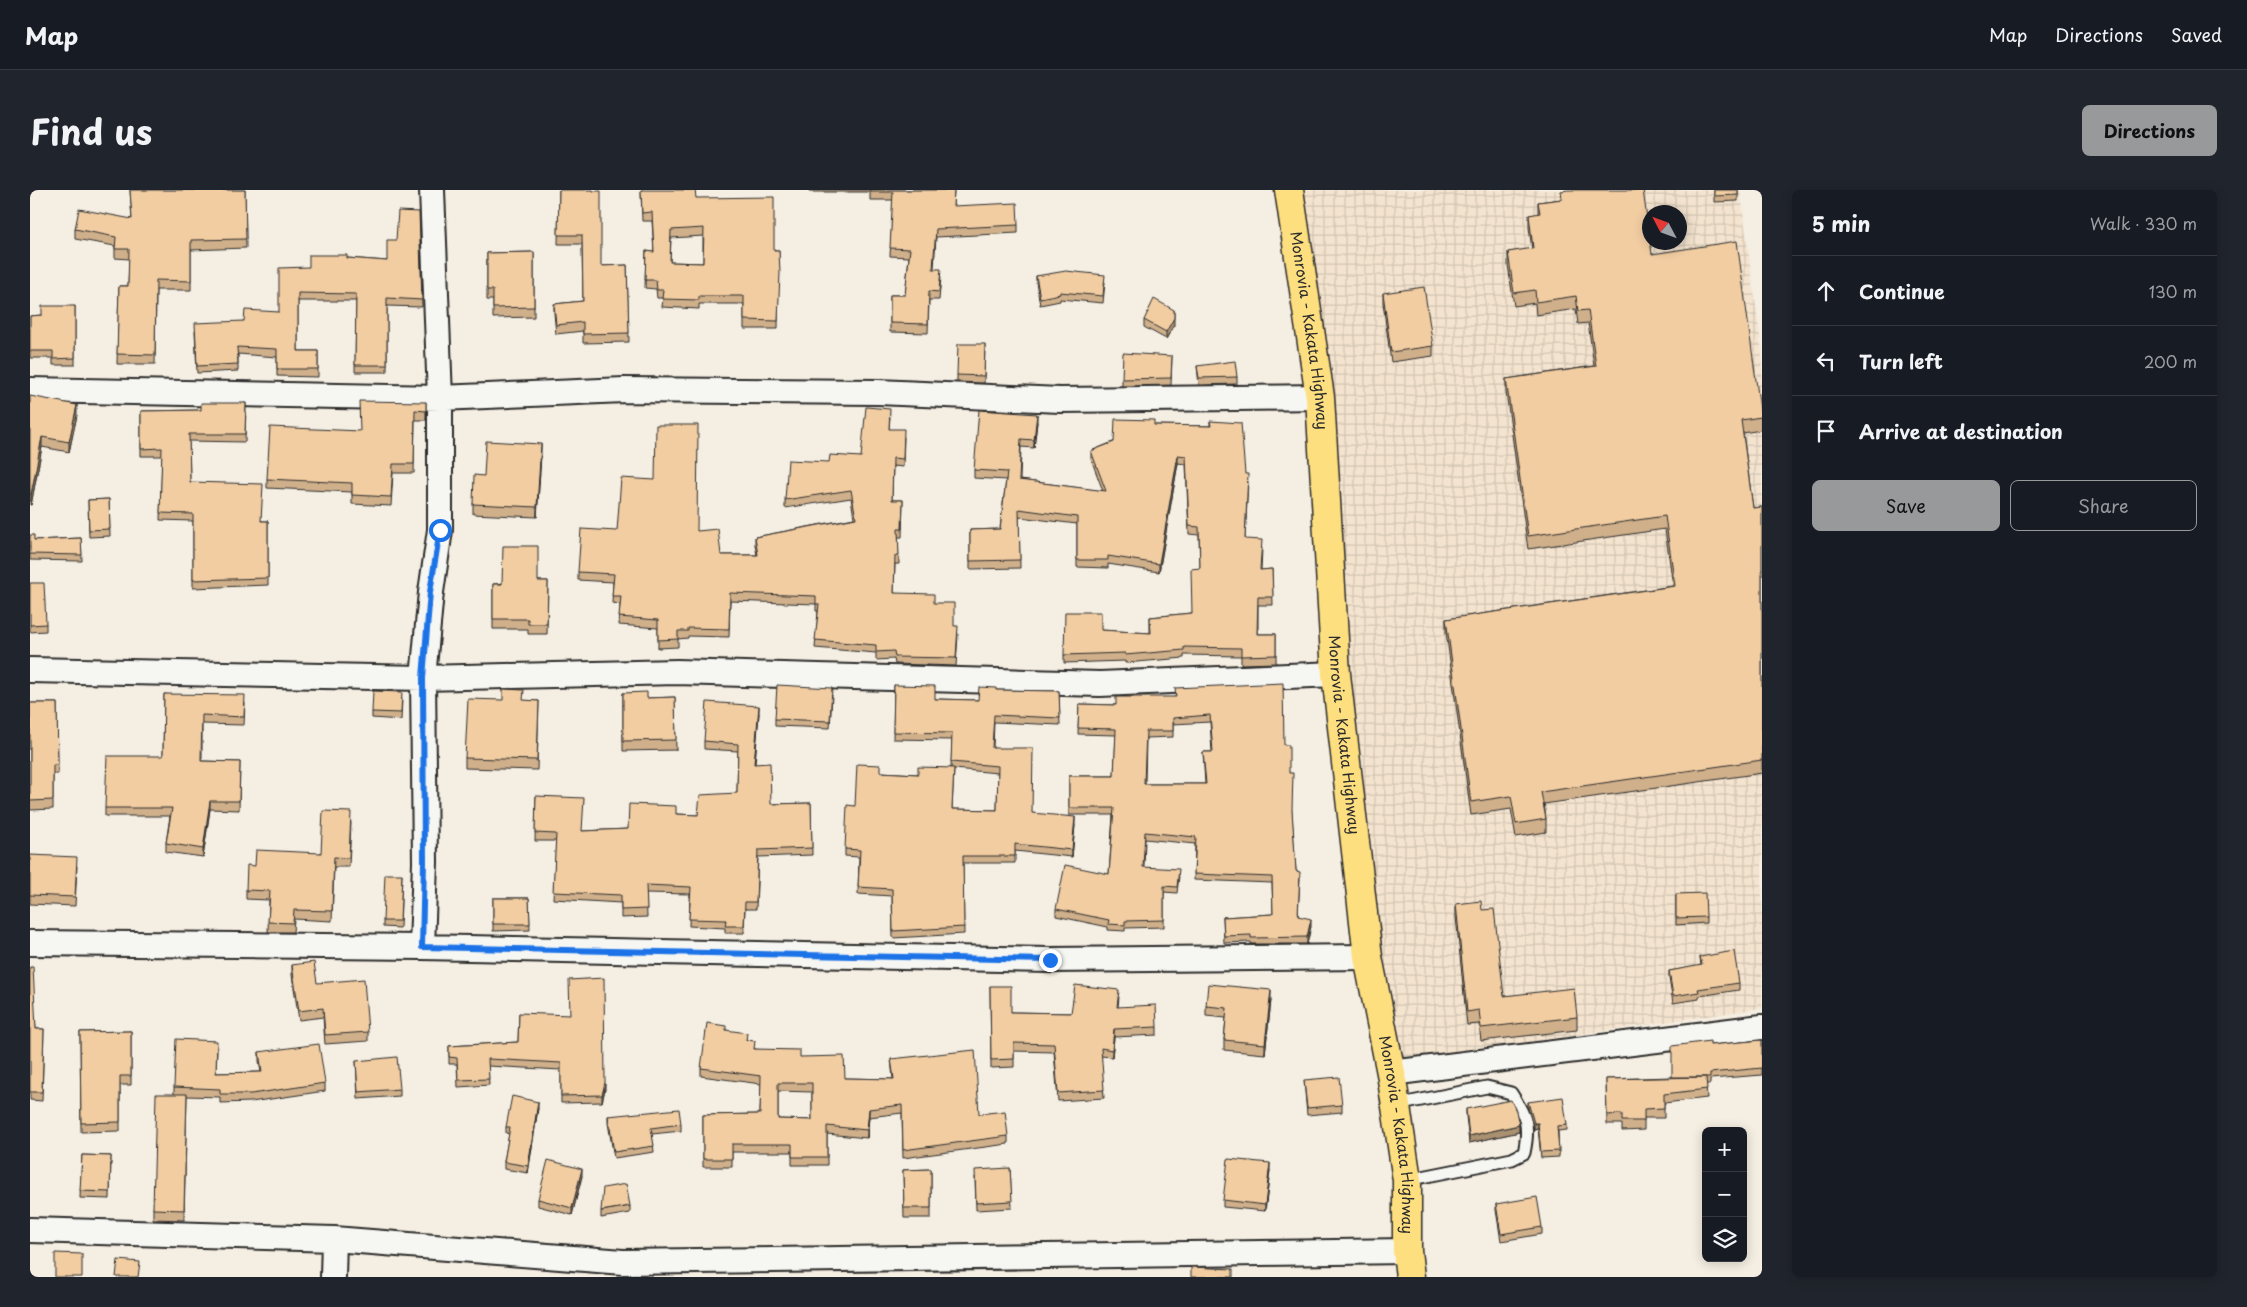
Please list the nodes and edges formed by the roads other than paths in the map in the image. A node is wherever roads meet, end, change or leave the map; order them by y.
1 (432, 190) edge
2 (1289, 190) edge
3 (30, 390) edge
4 (1320, 397) junction
5 (440, 398) junction
6 (30, 670) edge
7 (1336, 674) junction
8 (423, 678) junction
9 (30, 942) edge
10 (422, 947) junction
11 (1368, 957) junction
12 (1762, 1027) edge
13 (1391, 1072) junction
14 (1396, 1105) junction
15 (1407, 1180) junction
16 (30, 1230) edge
17 (334, 1239) junction
18 (1409, 1264) edge
19 (333, 1277) edge

1 - 5 street
2 - 4 highway, Monrovia - Kakata Highway
3 - 5 street
4 - 5 street
4 - 7 highway, Monrovia - Kakata Highway
5 - 8 street
6 - 8 street
7 - 8 street
7 - 11 highway, Monrovia - Kakata Highway
8 - 10 street
9 - 10 street
10 - 11 street
11 - 13 highway, Monrovia - Kakata Highway
12 - 13 street
13 - 14 highway, Monrovia - Kakata Highway
14 - 15 highway, Monrovia - Kakata Highway
14 - 15 lane
15 - 18 highway, Monrovia - Kakata Highway
16 - 17 street
17 - 18 street
17 - 19 street

